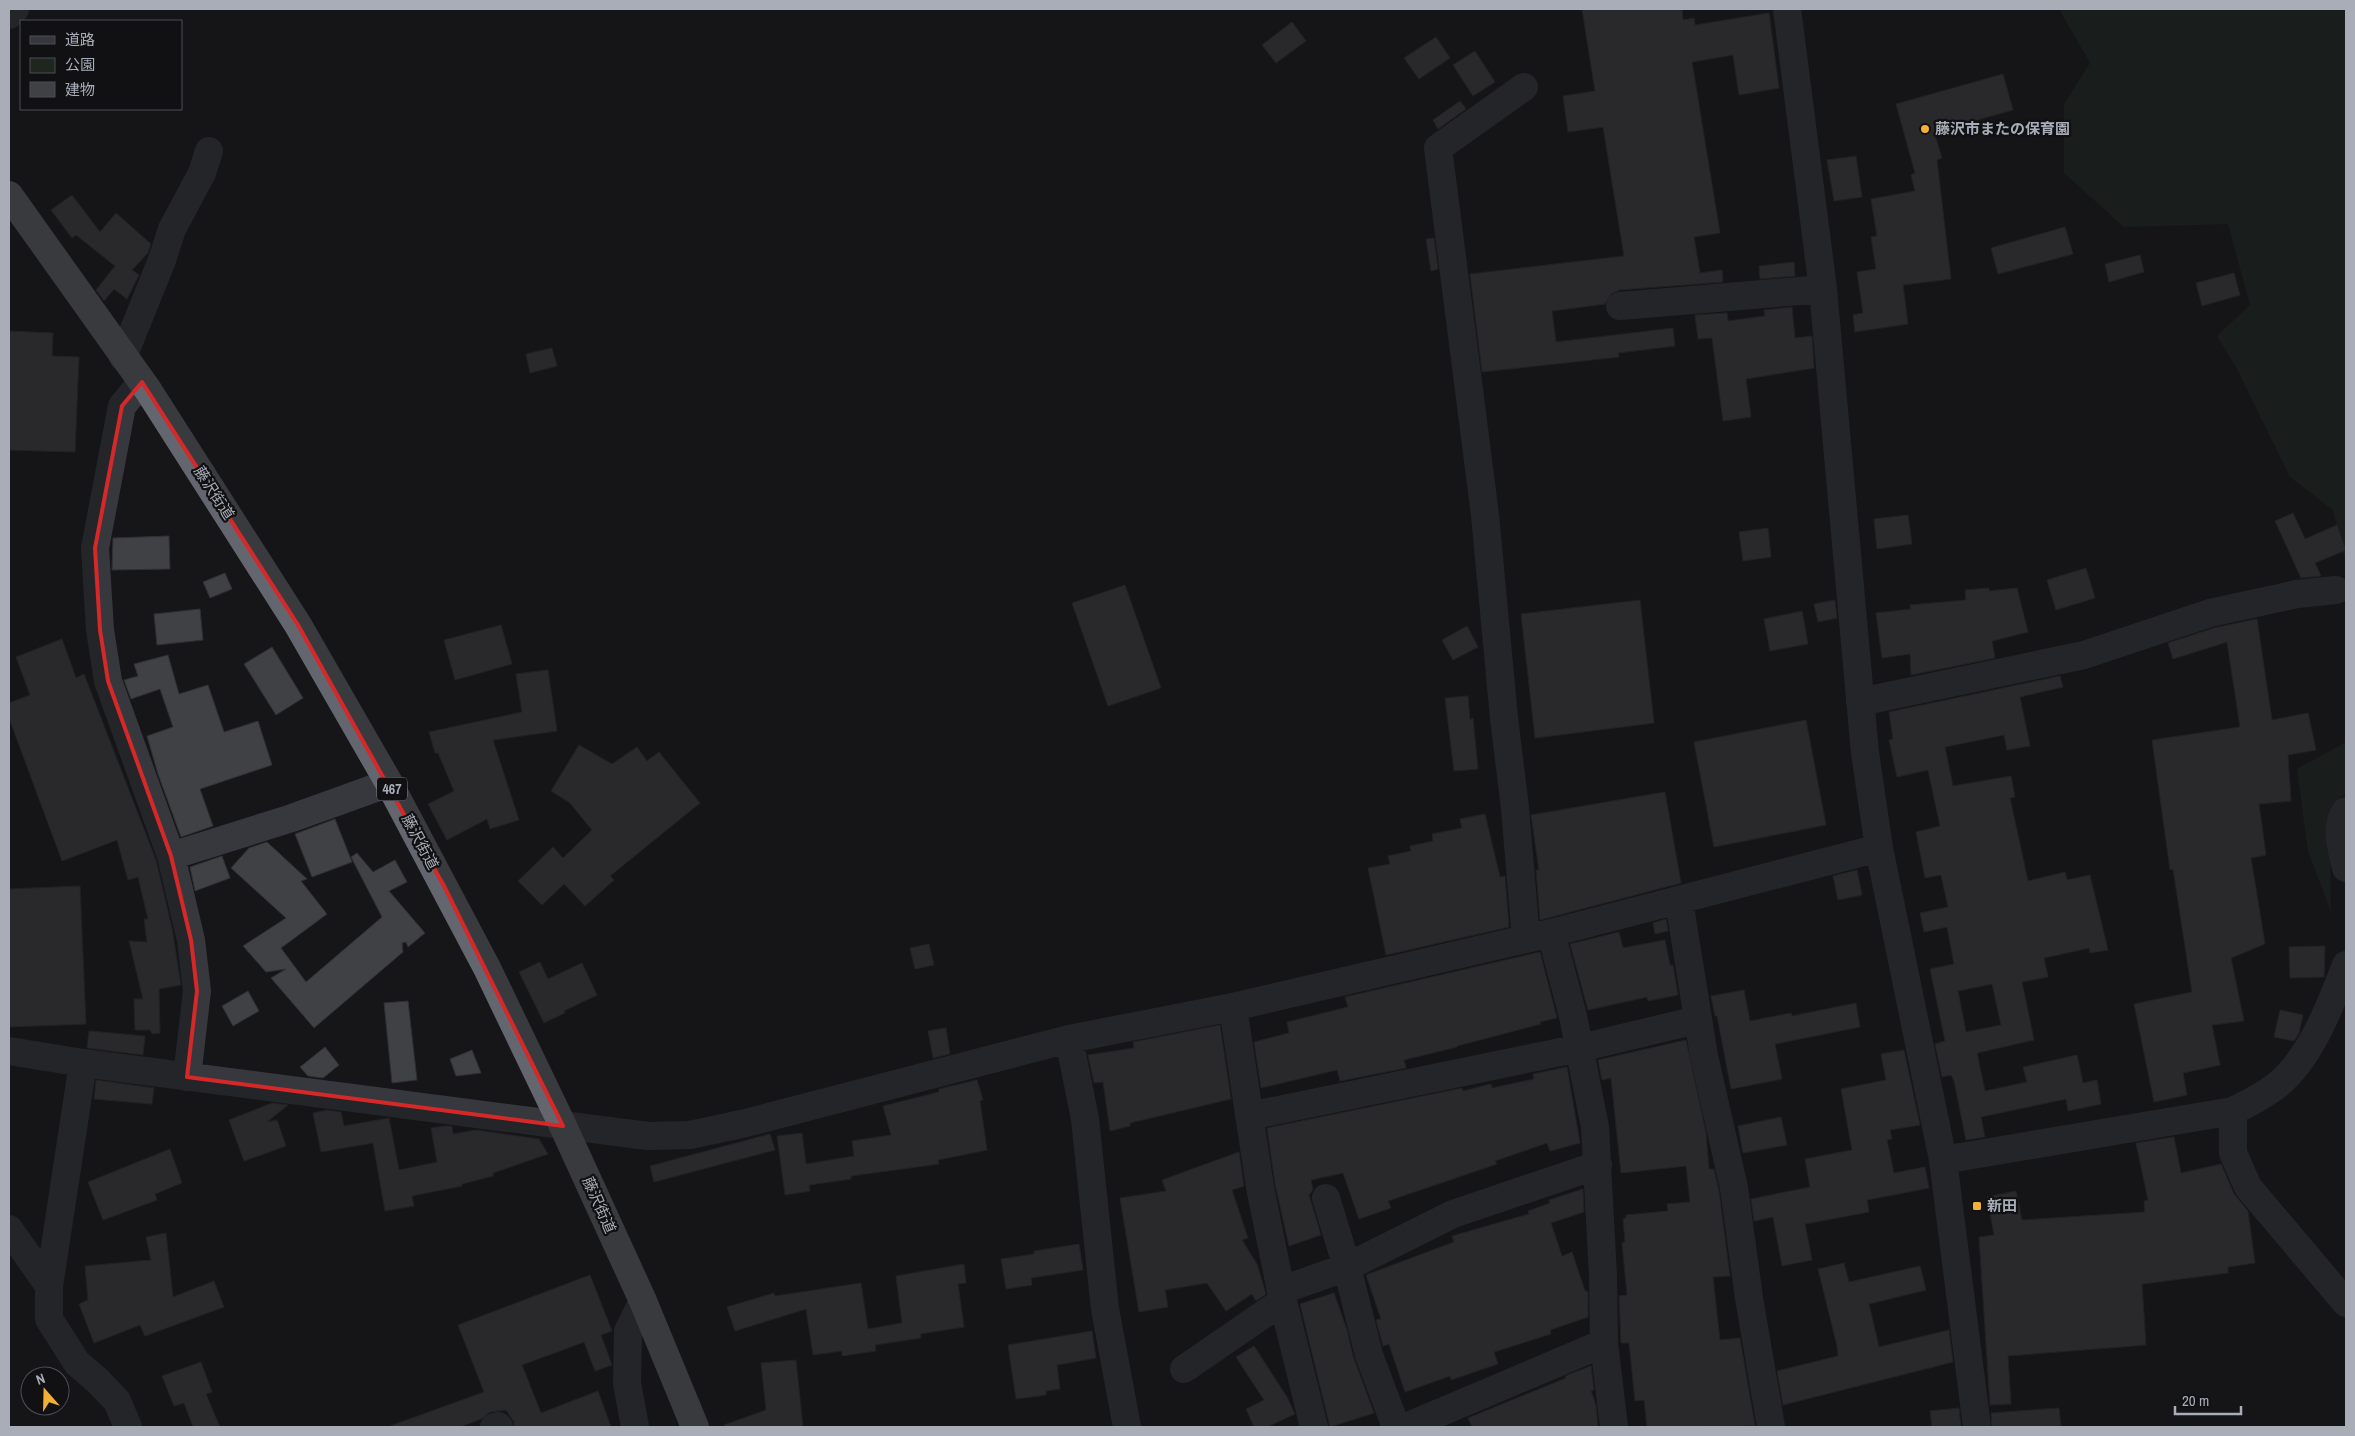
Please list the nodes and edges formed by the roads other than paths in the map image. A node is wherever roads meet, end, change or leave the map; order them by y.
1 (14, 9) edge
2 (1787, 9) edge
3 (9, 15) edge
4 (1524, 87) dead end
5 (209, 151) dead end
6 (9, 195) edge
7 (1823, 289) junction
8 (1620, 306) dead end
9 (123, 357) junction
10 (142, 382) junction
11 (2336, 590) dead end
12 (1860, 702) junction
13 (389, 784) junction
14 (2346, 811) edge
15 (1879, 848) junction
16 (171, 856) junction
17 (2346, 868) edge
18 (1679, 901) junction
19 (1539, 936) junction
20 (2346, 965) edge
21 (1234, 1007) junction
22 (1697, 1020) junction
23 (1069, 1039) junction
24 (1580, 1048) junction
25 (9, 1051) edge
26 (83, 1063) junction
27 (187, 1077) junction
28 (2232, 1111) junction
29 (1249, 1116) junction
30 (563, 1126) junction
31 (1944, 1160) junction
32 (1598, 1165) junction
33 (1326, 1198) dead end
34 (9, 1229) edge
35 (1347, 1267) junction
36 (49, 1286) junction
37 (1282, 1296) junction
38 (643, 1301) junction
39 (2346, 1302) edge
40 (1604, 1343) junction
41 (1184, 1369) dead end
42 (128, 1427) edge
43 (494, 1427) edge
44 (499, 1427) edge
45 (635, 1427) edge
46 (696, 1427) edge
47 (1127, 1427) edge
48 (1314, 1427) edge
49 (1396, 1427) edge
50 (1406, 1427) edge
51 (1614, 1427) edge
52 (1771, 1427) edge
53 (1977, 1427) edge

1 - 3 street
2 - 7 street
4 - 19 street
5 - 9 street
6 - 9 highway, 藤沢街道 / 467
7 - 8 street
7 - 12 street
9 - 10 highway, 藤沢街道 / 467
10 - 13 highway, 藤沢街道 / 467
10 - 16 street
11 - 12 street
12 - 15 street
13 - 16 street
13 - 30 highway, 藤沢街道 / 467
14 - 17 street
15 - 18 street
15 - 31 street
16 - 27 street
18 - 19 street
18 - 22 street
19 - 21 street
19 - 24 street
20 - 28 street
21 - 23 street
21 - 29 street
22 - 24 street
22 - 52 street
23 - 30 street
23 - 47 street
24 - 29 street
24 - 32 street
25 - 26 street
26 - 27 street
26 - 36 street
27 - 30 street
28 - 31 street
28 - 39 street
29 - 37 street
30 - 38 highway, 藤沢街道 / 467
31 - 53 street
32 - 35 street
32 - 40 street
33 - 35 street
34 - 36 street
35 - 37 street
35 - 49 street
36 - 42 street
37 - 41 street
37 - 48 street
38 - 45 street
38 - 46 highway, 藤沢街道 / 467
40 - 50 street
40 - 51 street
43 - 44 street

